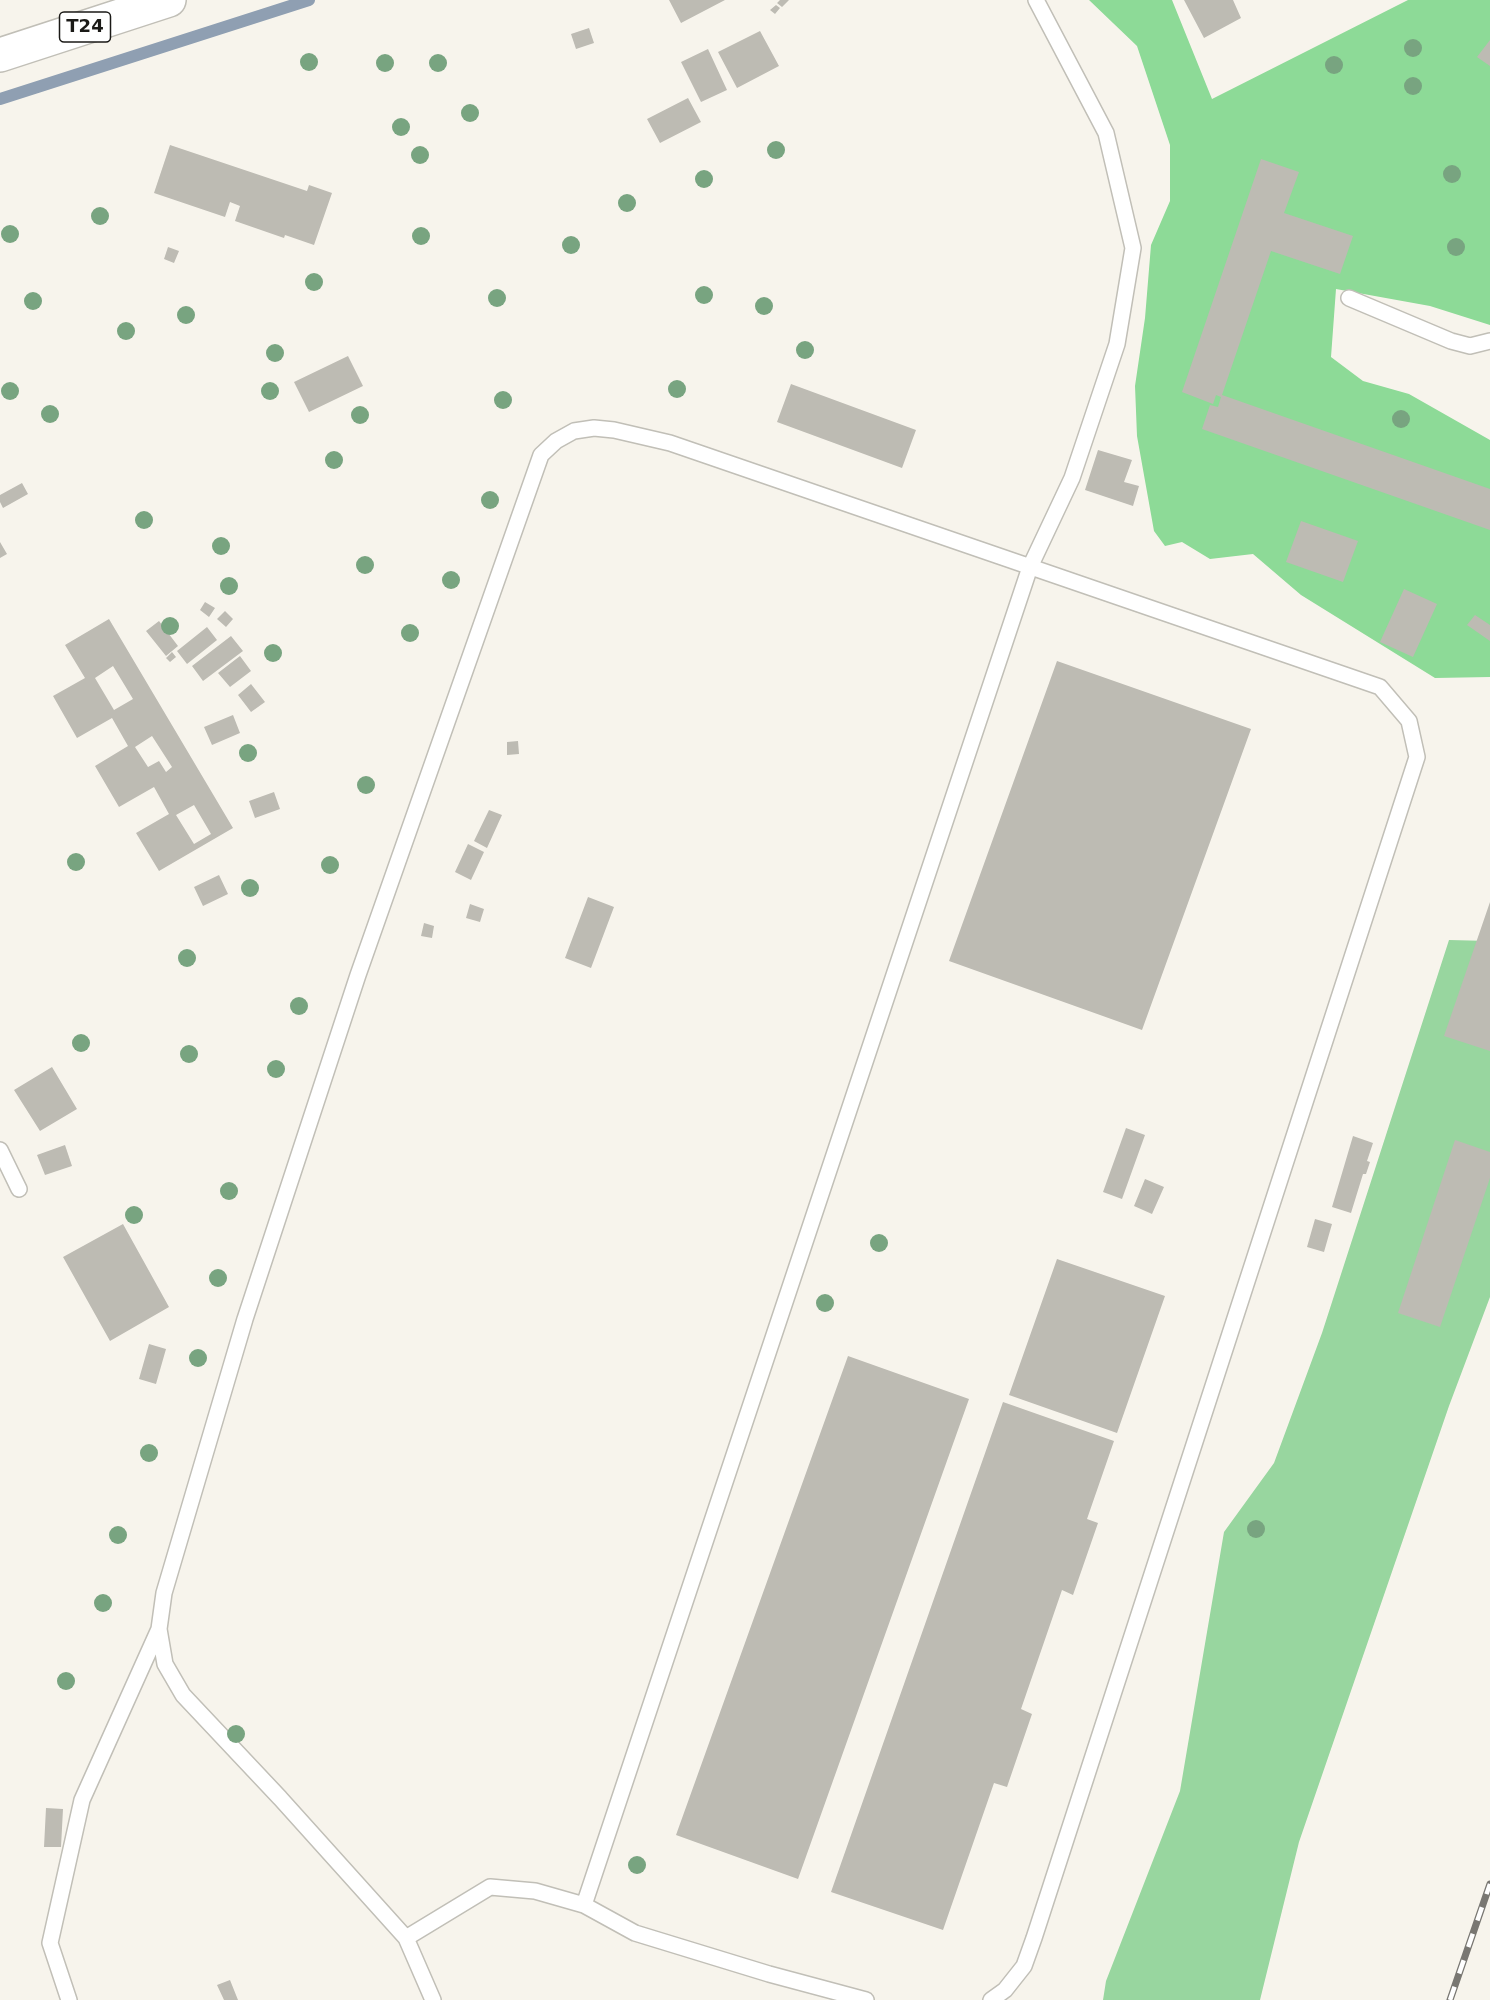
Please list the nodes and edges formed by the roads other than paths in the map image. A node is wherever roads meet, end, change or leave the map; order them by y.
1 (116, 0) edge
2 (169, 0) edge
3 (1036, 0) edge
4 (0, 46) edge
5 (0, 55) edge
6 (1349, 298) dead end
7 (1490, 340) edge
8 (1030, 567) junction
9 (0, 1150) edge
10 (19, 1189) dead end
11 (159, 1629) junction
12 (584, 1905) junction
13 (406, 1938) junction
14 (69, 2000) edge
15 (433, 2000) edge
16 (866, 2000) edge
17 (991, 2000) edge

1 - 4 highway
2 - 5 highway, T24
3 - 8 lane
6 - 7 lane
8 - 11 lane
8 - 12 lane
8 - 17 lane
9 - 10 lane
11 - 13 lane
11 - 14 lane
12 - 13 lane
12 - 16 lane
13 - 15 lane

